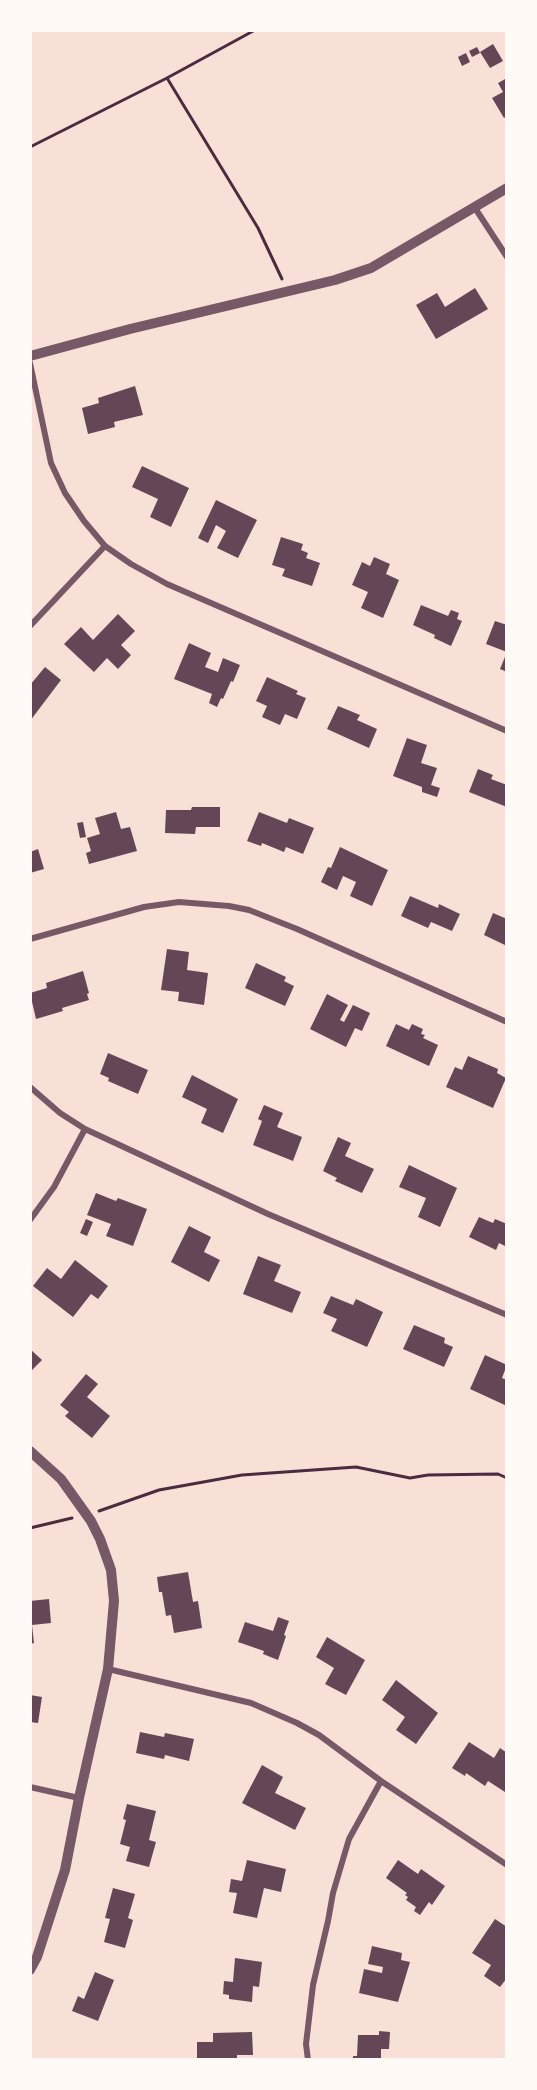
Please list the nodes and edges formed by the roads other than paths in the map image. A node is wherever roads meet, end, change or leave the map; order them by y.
1 (507, 188) edge
2 (475, 208) junction
3 (507, 257) edge
4 (30, 357) edge
5 (30, 363) edge
6 (105, 546) junction
7 (30, 626) edge
8 (507, 731) edge
9 (30, 939) edge
10 (507, 1022) edge
11 (30, 1087) edge
12 (86, 1129) junction
13 (30, 1220) edge
14 (507, 1315) edge
15 (30, 1451) edge
16 (108, 1669) junction
17 (381, 1781) junction
18 (30, 1787) edge
19 (79, 1798) junction
20 (507, 1865) edge
21 (30, 1970) edge
22 (308, 2060) edge

1 - 2 street
2 - 3 street
2 - 4 street
5 - 6 street
6 - 7 street
6 - 8 street
9 - 10 street
11 - 12 street
12 - 13 street
12 - 14 street
15 - 16 street
16 - 17 street
16 - 19 street
17 - 20 street
17 - 22 street
18 - 19 street
19 - 21 street

